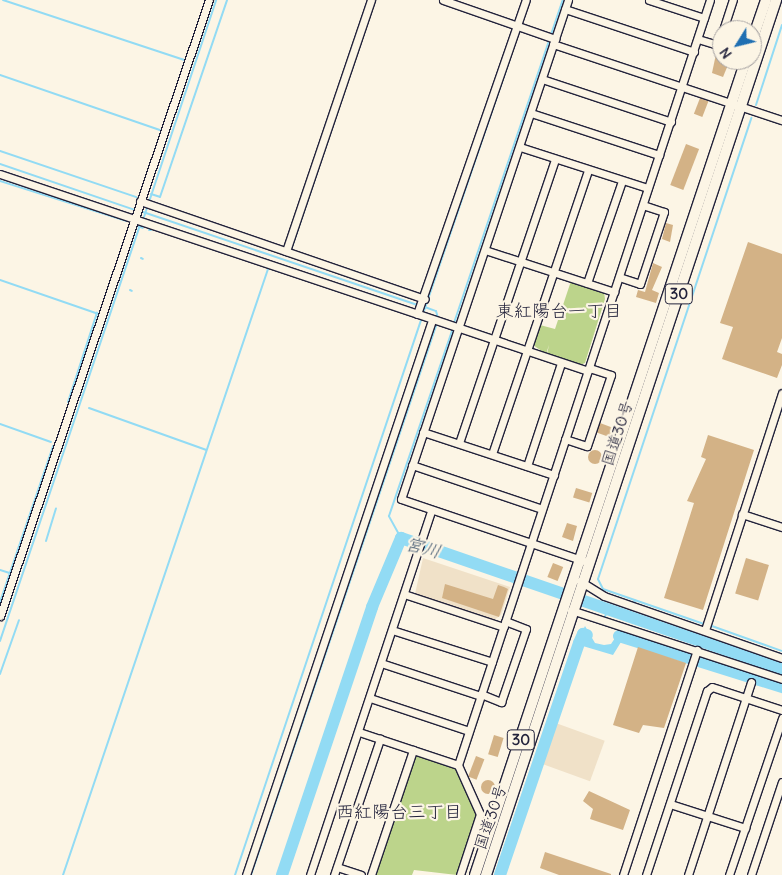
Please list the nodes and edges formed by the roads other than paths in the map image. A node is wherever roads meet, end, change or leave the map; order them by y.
1 (209, 0) edge
2 (371, 0) edge
3 (443, 0) edge
4 (526, 0) edge
5 (568, 0) edge
6 (649, 0) edge
7 (710, 0) edge
8 (733, 0) edge
9 (766, 0) edge
10 (776, 0) edge
11 (565, 10) junction
12 (704, 18) junction
13 (726, 20) edge
14 (759, 20) edge
15 (519, 26) junction
16 (552, 39) junction
17 (698, 39) junction
18 (712, 43) edge
19 (694, 52) junction
20 (744, 70) edge
21 (542, 79) junction
22 (683, 87) junction
23 (736, 104) junction
24 (531, 113) junction
25 (782, 120) edge
26 (671, 122) junction
27 (520, 147) junction
28 (659, 155) junction
29 (555, 159) junction
30 (588, 170) junction
31 (0, 174) edge
32 (622, 180) junction
33 (648, 188) junction
34 (643, 205) junction
35 (140, 208) junction
36 (485, 250) junction
37 (286, 251) junction
38 (521, 262) junction
39 (554, 272) junction
40 (619, 278) junction
41 (587, 283) junction
42 (614, 292) junction
43 (421, 306) junction
44 (435, 321) junction
45 (454, 328) junction
46 (495, 339) junction
47 (528, 351) junction
48 (561, 363) junction
49 (589, 370) junction
50 (782, 393) edge
51 (423, 432) junction
52 (565, 439) junction
53 (459, 444) junction
54 (492, 454) junction
55 (412, 466) junction
56 (527, 466) junction
57 (554, 475) junction
58 (542, 509) junction
59 (431, 511) junction
60 (744, 514) junction
61 (782, 527) edge
62 (530, 544) junction
63 (585, 561) junction
64 (578, 584) junction
65 (404, 594) junction
66 (570, 608) junction
67 (0, 616) edge
68 (504, 624) junction
69 (706, 626) junction
70 (392, 630) junction
71 (695, 656) junction
72 (782, 658) edge
73 (492, 662) junction
74 (381, 663) junction
75 (782, 679) edge
76 (751, 682) dead end
77 (481, 695) junction
78 (370, 698) junction
79 (746, 698) junction
80 (782, 710) edge
81 (782, 718) edge
82 (469, 731) junction
83 (359, 732) junction
84 (380, 739) junction
85 (413, 750) junction
86 (458, 765) junction
87 (782, 782) edge
88 (670, 804) junction
89 (707, 817) junction
90 (745, 828) junction
91 (337, 867) junction
92 (246, 875) edge
93 (310, 875) edge
94 (334, 875) edge
95 (361, 875) edge
96 (371, 875) edge
97 (460, 875) edge
98 (475, 875) edge
99 (486, 875) edge
100 (623, 875) edge
101 (646, 875) edge
102 (688, 875) edge
103 (729, 875) edge
104 (751, 875) edge

1 - 35 street
2 - 37 street
3 - 15 street
4 - 15 street
5 - 11 street
6 - 12 street
7 - 12 street
8 - 13 street
9 - 14 highway
10 - 23 highway, 国道30号 / 30
11 - 16 street
11 - 19 street
12 - 17 street
15 - 16 street
15 - 43 street
16 - 21 street
16 - 22 street
17 - 18 street
17 - 19 street
19 - 22 street
20 - 23 highway, 国道30号 / 30
21 - 24 street
21 - 26 street
22 - 23 street
22 - 26 street
23 - 25 street
23 - 63 highway, 国道30号 / 30
24 - 27 street
24 - 28 street
26 - 28 street
27 - 29 street
27 - 36 street
28 - 33 street
29 - 30 street
29 - 38 street
30 - 32 street
30 - 39 street
31 - 35 street
32 - 33 street
32 - 41 street
33 - 34 street
34 - 40 street
34 - 40 street
35 - 37 street
35 - 43 street
35 - 67 street
36 - 38 street
36 - 45 street
37 - 43 street
38 - 39 street
38 - 46 street
39 - 41 street
39 - 47 street
40 - 42 street
41 - 42 street
42 - 49 street
43 - 44 street
44 - 45 street
44 - 92 street
45 - 46 street
45 - 51 street
46 - 47 street
46 - 53 street
47 - 48 street
47 - 54 street
48 - 49 street
48 - 56 street
49 - 52 street
49 - 52 street
50 - 60 street
51 - 53 street
51 - 55 street
52 - 57 street
53 - 54 street
54 - 56 street
55 - 58 street
55 - 59 street
56 - 57 street
57 - 58 street
58 - 62 street
59 - 62 street
59 - 65 street
60 - 61 street
60 - 69 street
62 - 63 street
62 - 68 street
63 - 64 highway, 国道30号 / 30
64 - 66 highway, 国道30号 / 30
64 - 69 street
65 - 68 street
65 - 70 street
66 - 71 street
66 - 98 highway, 国道30号 / 30
66 - 99 highway, 国道30号 / 30
68 - 73 street
68 - 77 street
69 - 72 street
70 - 73 street
70 - 74 street
71 - 75 street
71 - 100 street
73 - 77 street
74 - 77 street
74 - 78 street
76 - 79 street
77 - 82 street
78 - 82 street
78 - 83 street
79 - 80 street
79 - 88 street
79 - 89 street
81 - 90 street
82 - 86 street
83 - 84 street
83 - 93 street
84 - 85 street
84 - 91 street
85 - 86 street
85 - 96 street
86 - 97 street
87 - 104 street
88 - 89 street
88 - 101 street
89 - 90 street
89 - 102 street
90 - 103 street
91 - 94 street
91 - 95 street

